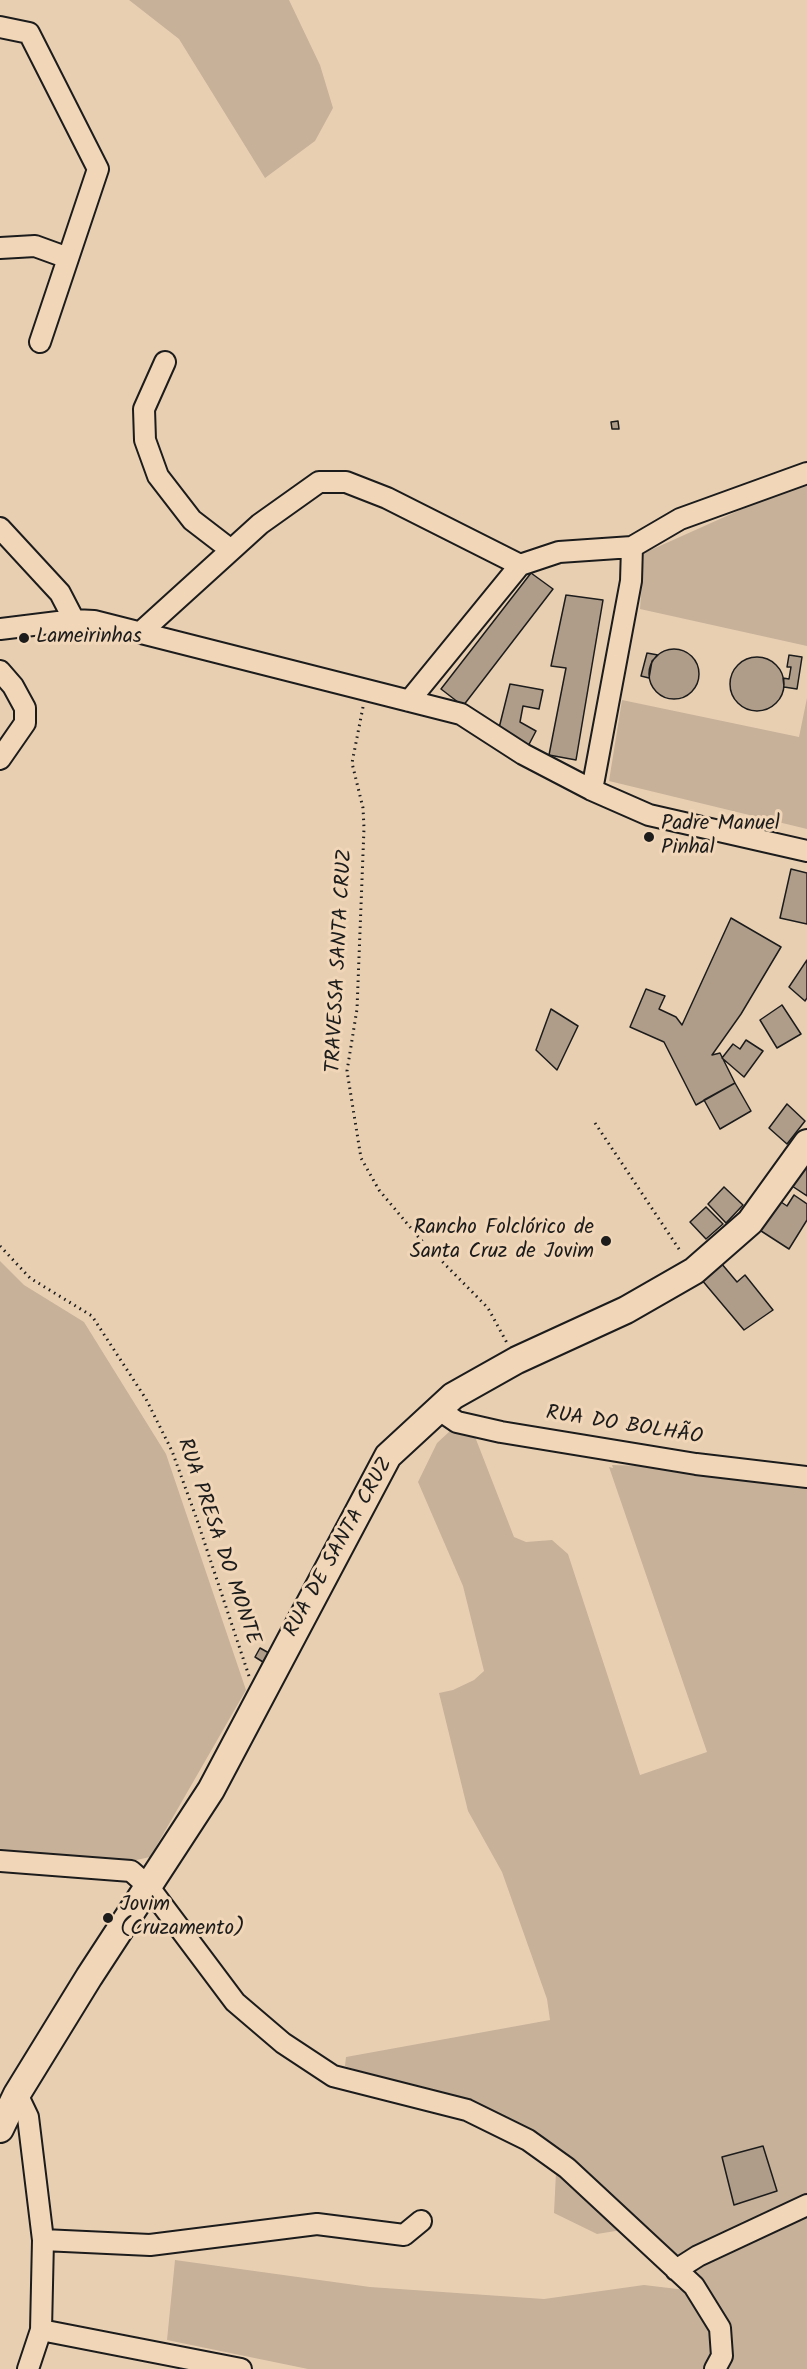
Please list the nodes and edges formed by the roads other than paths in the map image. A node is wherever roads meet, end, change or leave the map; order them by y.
1 (0, 27) edge
2 (0, 248) edge
3 (68, 258) junction
4 (40, 342) dead end
5 (165, 362) dead end
6 (807, 473) edge
7 (0, 528) edge
8 (632, 547) junction
9 (231, 550) junction
10 (520, 565) junction
11 (74, 620) junction
12 (0, 629) edge
13 (141, 632) junction
14 (0, 670) edge
15 (409, 700) junction
16 (0, 759) edge
17 (592, 790) junction
18 (807, 851) edge
19 (807, 1143) edge
20 (438, 1408) junction
21 (807, 1477) edge
22 (0, 1861) edge
23 (148, 1886) junction
24 (17, 2094) junction
25 (0, 2129) edge
26 (807, 2205) edge
27 (422, 2221) dead end
28 (43, 2240) junction
29 (676, 2270) junction
30 (41, 2330) junction
31 (28, 2369) edge
32 (241, 2369) edge
33 (715, 2369) edge

1 - 3 street
2 - 3 street
3 - 4 street
5 - 9 street
6 - 8 street
7 - 11 street
8 - 10 street
8 - 17 street
9 - 10 street
9 - 13 street
10 - 15 street
11 - 12 street
11 - 13 street
13 - 15 street
14 - 16 street
15 - 17 street
17 - 18 street
19 - 20 main road, RUA DE SANTA CRUZ
20 - 21 street, RUA DO BOLHÃO
20 - 23 main road, RUA DE SANTA CRUZ
22 - 23 street
23 - 24 main road, RUA DE SANTA CRUZ
23 - 29 street
24 - 25 main road, RUA DE SANTA CRUZ
24 - 28 street
26 - 29 street
27 - 28 street
28 - 30 street
29 - 33 street
30 - 31 street
30 - 32 street

